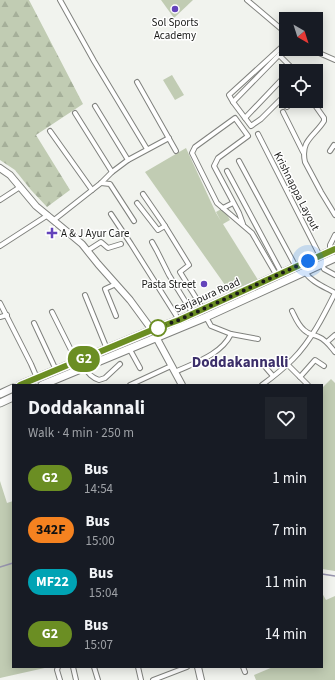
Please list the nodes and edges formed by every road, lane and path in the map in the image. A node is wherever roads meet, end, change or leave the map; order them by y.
1 (60, 0) edge
2 (247, 0) edge
3 (279, 27) edge
4 (279, 53) edge
5 (279, 53) edge
6 (323, 55) edge
7 (335, 60) edge
8 (137, 82) dead end
9 (279, 82) edge
10 (279, 101) edge
11 (233, 102) junction
12 (95, 106) dead end
13 (317, 108) edge
14 (283, 112) dead end
15 (75, 113) dead end
16 (245, 118) junction
17 (50, 131) dead end
18 (258, 134) dead end
19 (169, 138) junction
20 (335, 146) edge
21 (147, 149) junction
22 (176, 151) dead end
23 (330, 151) dead end
24 (304, 154) junction
25 (128, 160) junction
26 (239, 161) dead end
27 (1, 169) edge
28 (227, 171) dead end
29 (112, 172) junction
30 (101, 183) junction
31 (20, 187) junction
32 (92, 190) junction
33 (143, 194) dead end
34 (0, 200) edge
35 (137, 203) dead end
36 (233, 203) junction
37 (223, 208) junction
38 (111, 214) dead end
39 (48, 215) junction
40 (335, 215) edge
41 (54, 220) junction
42 (134, 221) dead end
43 (243, 224) junction
44 (165, 226) junction
45 (335, 235) edge
46 (152, 242) dead end
47 (120, 244) dead end
48 (0, 246) edge
49 (332, 250) edge
50 (87, 251) junction
51 (320, 256) junction
52 (335, 258) edge
53 (322, 264) junction
54 (296, 267) junction
55 (305, 272) junction
56 (335, 274) edge
57 (279, 275) junction
58 (116, 284) junction
59 (335, 293) edge
60 (85, 295) dead end
61 (0, 303) edge
62 (203, 310) junction
63 (292, 310) dead end
64 (52, 312) dead end
65 (193, 314) junction
66 (6, 315) junction
67 (116, 316) dead end
68 (0, 317) edge
69 (206, 317) junction
70 (179, 320) junction
71 (34, 323) dead end
72 (152, 330) junction
73 (231, 334) junction
74 (311, 335) junction
75 (335, 335) edge
76 (156, 337) junction
77 (258, 339) dead end
78 (327, 342) junction
79 (129, 348) junction
80 (107, 349) junction
81 (335, 352) edge
82 (77, 362) junction
83 (261, 362) dead end
84 (120, 364) dead end
85 (287, 364) junction
86 (171, 366) junction
87 (324, 366) dead end
88 (85, 367) junction
89 (140, 368) dead end
90 (56, 370) junction
91 (175, 372) junction
92 (273, 376) junction
93 (300, 377) junction
94 (37, 378) junction
95 (22, 384) edge
96 (44, 384) edge
97 (132, 384) edge
98 (181, 384) edge
99 (263, 384) edge
100 (307, 384) edge
101 (12, 388) edge
102 (0, 394) edge
103 (12, 397) edge
104 (0, 403) edge
105 (58, 668) edge
106 (73, 668) edge
107 (95, 668) edge
108 (138, 668) edge
109 (184, 668) edge
110 (198, 668) edge
111 (243, 668) edge
112 (245, 672) dead end
113 (60, 680) edge
114 (76, 680) edge
115 (98, 680) edge
116 (142, 680) edge
117 (153, 680) edge
118 (201, 680) edge

1 - 21 street
2 - 3 street
4 - 11 street
5 - 11 street
6 - 7 street
8 - 19 street
9 - 16 street
10 - 16 street
11 - 16 street
12 - 25 street
13 - 24 street
14 - 24 street
15 - 29 street
17 - 32 street
18 - 51 street, Krishnappa Layout
19 - 21 street
19 - 22 street
20 - 23 street
21 - 25 street
24 - 40 street
25 - 29 street
26 - 54 street
27 - 31 main road
28 - 57 street
29 - 30 street
30 - 32 street
30 - 42 street
31 - 34 street
31 - 39 main road
32 - 41 street
33 - 44 street
35 - 44 street
36 - 37 street
36 - 37 street
36 - 43 street
37 - 43 street
38 - 70 street
39 - 41 main road
39 - 48 street
41 - 50 main road
43 - 57 street
44 - 62 street
45 - 49 street
46 - 65 street
47 - 50 street
49 - 51 main road, Sarjapura Road
50 - 58 main road
51 - 54 main road, Sarjapura Road
52 - 53 main road, Sarjapura Road
53 - 55 main road, Sarjapura Road
53 - 56 street
54 - 57 main road, Sarjapura Road
55 - 59 street
55 - 69 main road, Sarjapura Road
57 - 62 main road, Sarjapura Road
58 - 67 street
58 - 72 main road
59 - 74 street
60 - 80 street
61 - 66 street
62 - 65 main road, Sarjapura Road
63 - 74 street
64 - 82 street
65 - 70 main road, Sarjapura Road
66 - 68 street
66 - 94 street
69 - 73 street
69 - 76 main road, Sarjapura Road
70 - 72 main road, Sarjapura Road
71 - 90 street
72 - 80 main road, Sarjapura Road
73 - 77 street
73 - 91 street
74 - 78 street
74 - 85 street
75 - 78 street
76 - 79 main road, Sarjapura Road
76 - 86 main road
78 - 81 street
79 - 88 main road, Sarjapura Road
79 - 89 street
80 - 82 main road, Sarjapura Road
82 - 90 main road, Sarjapura Road
83 - 92 street
84 - 88 street
85 - 92 street
85 - 93 street
86 - 91 main road
86 - 97 street
87 - 93 street
88 - 96 main road, Sarjapura Road
90 - 94 main road, Sarjapura Road
91 - 98 main road
92 - 99 street
93 - 100 street
94 - 95 main road, Sarjapura Road
101 - 102 main road
103 - 104 main road
105 - 113 street
106 - 114 street
107 - 115 street
108 - 116 street
109 - 117 street
110 - 118 main road
111 - 112 street

